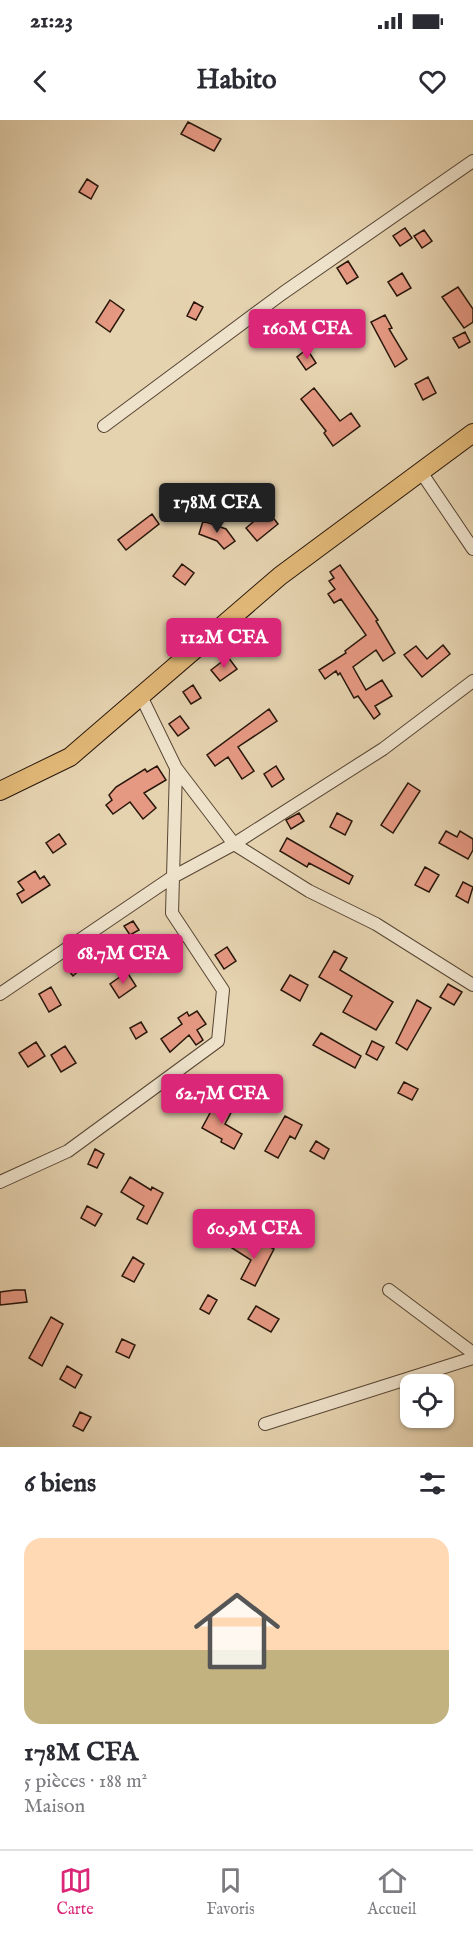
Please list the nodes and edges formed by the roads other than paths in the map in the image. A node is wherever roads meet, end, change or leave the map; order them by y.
1 (473, 161) edge
2 (104, 426) dead end
3 (473, 433) edge
4 (421, 472) junction
5 (473, 549) edge
6 (473, 681) edge
7 (140, 694) junction
8 (176, 768) junction
9 (0, 791) edge
10 (234, 844) junction
11 (171, 878) junction
12 (473, 985) edge
13 (0, 994) edge
14 (0, 1182) edge
15 (389, 1290) dead end
16 (473, 1353) edge
17 (473, 1358) edge
18 (265, 1424) dead end

1 - 2 street
3 - 4 main road
4 - 5 street
4 - 7 main road
6 - 10 street
7 - 8 street
7 - 9 main road
8 - 10 street
8 - 11 street
10 - 11 street
10 - 12 street
11 - 13 street
11 - 14 street
15 - 16 street
17 - 18 street

